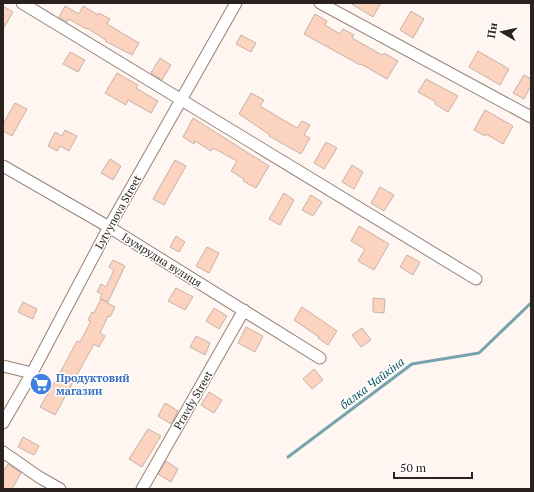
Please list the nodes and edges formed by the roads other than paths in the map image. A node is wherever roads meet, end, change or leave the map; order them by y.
1 (22, 3) edge
2 (236, 3) edge
3 (320, 3) edge
4 (182, 100) junction
5 (531, 117) edge
6 (4, 170) edge
7 (109, 227) junction
8 (476, 279) dead end
9 (244, 310) junction
10 (320, 358) dead end
11 (3, 366) edge
12 (32, 373) junction
13 (3, 423) edge
14 (3, 452) edge
15 (60, 489) edge
16 (142, 489) edge

1 - 4 street
2 - 4 street, Lytvynova Street
3 - 5 street
4 - 7 street, Lytvynova Street
4 - 8 street
6 - 7 street, Ізумрудна вулиця
7 - 9 street, Ізумрудна вулиця
7 - 12 street, Lytvynova Street
9 - 10 street, Ізумрудна вулиця
9 - 16 street, Pravdy Street
11 - 12 street
12 - 13 street, Lytvynova Street
14 - 15 street

